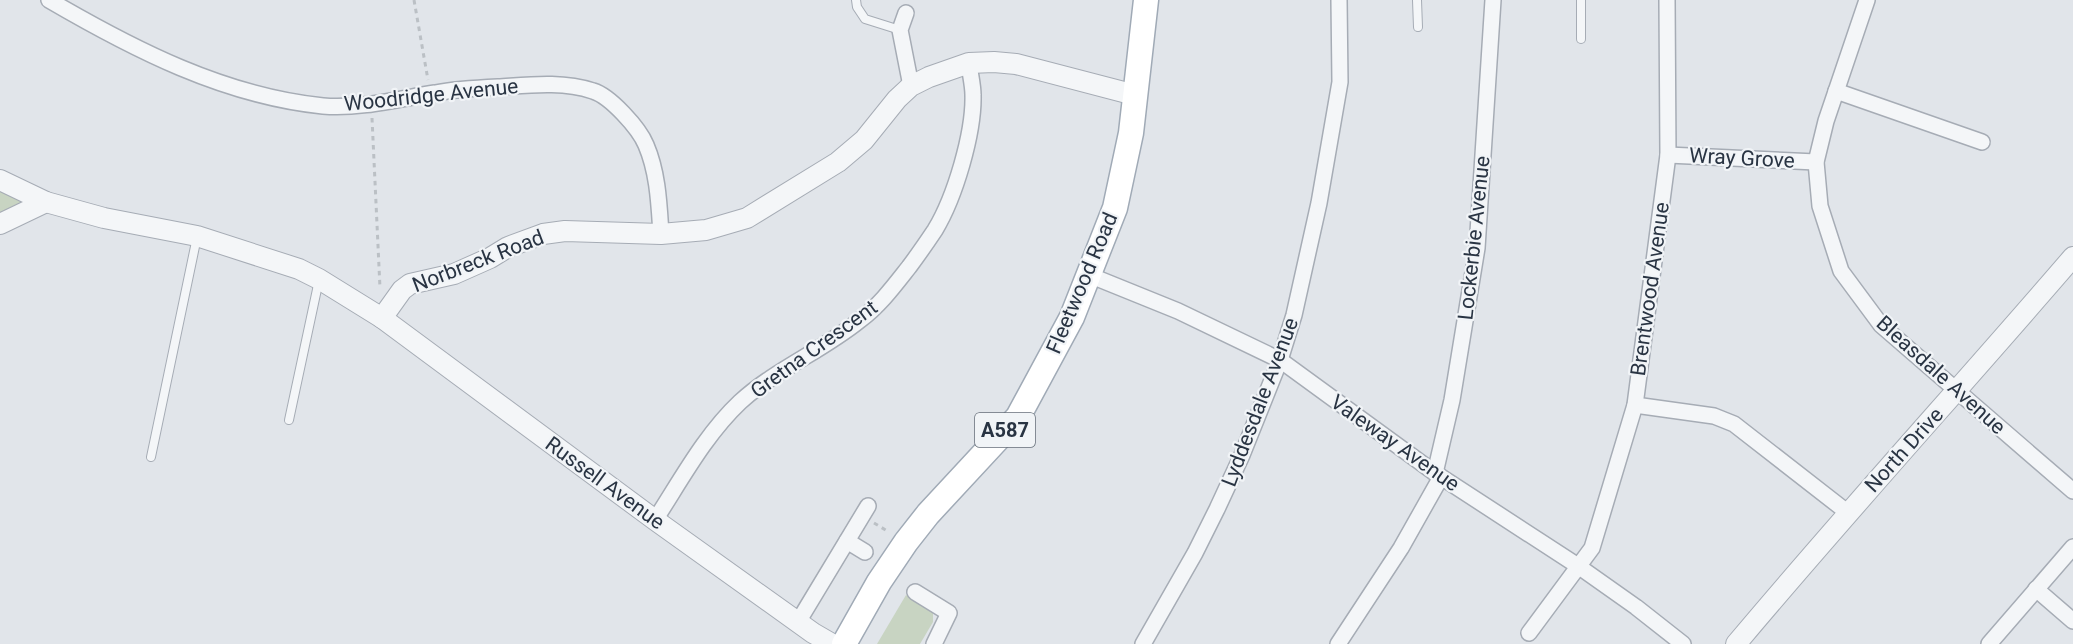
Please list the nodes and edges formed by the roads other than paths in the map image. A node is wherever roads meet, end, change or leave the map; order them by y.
1 (49, 0) edge
2 (856, 0) edge
3 (1146, 0) edge
4 (1340, 0) edge
5 (1418, 0) edge
6 (1493, 0) edge
7 (1581, 0) edge
8 (1667, 0) edge
9 (1867, 0) edge
10 (906, 13) dead end
11 (1418, 27) dead end
12 (900, 30) junction
13 (1581, 39) dead end
14 (969, 63) junction
15 (911, 86) junction
16 (1836, 91) junction
17 (1135, 95) junction
18 (1982, 142) dead end
19 (1668, 155) junction
20 (1816, 162) junction
21 (0, 180) edge
22 (46, 202) junction
23 (0, 224) edge
24 (661, 234) junction
25 (197, 236) junction
26 (2073, 257) edge
27 (1089, 275) junction
28 (319, 279) junction
29 (382, 318) junction
30 (1280, 360) junction
31 (1958, 391) junction
32 (1635, 405) junction
33 (289, 420) dead end
34 (151, 457) dead end
35 (1438, 475) junction
36 (2073, 491) edge
37 (865, 511) road end
38 (1848, 512) junction
39 (655, 520) junction
40 (847, 541) junction
41 (2073, 547) edge
42 (865, 552) dead end
43 (1578, 566) junction
44 (2036, 589) junction
45 (915, 592) dead end
46 (2073, 621) edge
47 (798, 622) junction
48 (1528, 633) dead end
49 (832, 644) edge
50 (844, 644) edge
51 (934, 644) edge
52 (1143, 644) edge
53 (1338, 644) edge
54 (1683, 644) edge
55 (1736, 644) edge
56 (1989, 644) edge

1 - 24 street, Woodridge Avenue
2 - 12 lane
3 - 17 main road, Fleetwood Road / A587
4 - 30 street, Lyddesdale Avenue
5 - 11 lane
6 - 35 street, Lockerbie Avenue
7 - 13 lane
8 - 19 street, Brentwood Avenue
9 - 16 street, Bleasdale Avenue
10 - 12 street
12 - 15 street
14 - 15 street, Norbreck Road
14 - 17 street, Norbreck Road
14 - 39 street, Gretna Crescent
15 - 24 street, Norbreck Road
16 - 18 street
16 - 20 street, Bleasdale Avenue
17 - 27 main road, Fleetwood Road / A587
19 - 20 street, Wray Grove
19 - 32 street, Brentwood Avenue
20 - 31 street, Bleasdale Avenue
21 - 22 street
22 - 23 street
22 - 25 street
24 - 29 street, Norbreck Road
25 - 28 street
25 - 34 lane
26 - 31 street, North Drive
27 - 30 street, Valeway Avenue
27 - 50 main road, Fleetwood Road / A587
28 - 29 street
28 - 33 lane
29 - 39 street, Russell Avenue
30 - 35 street, Valeway Avenue
30 - 52 street, Lyddesdale Avenue
31 - 36 street, Bleasdale Avenue
31 - 38 street, North Drive
32 - 38 street
32 - 43 street, Brentwood Avenue
35 - 43 street, Valeway Avenue
35 - 53 street, Lockerbie Avenue
37 - 40 street
38 - 55 street, North Drive
39 - 47 street, Russell Avenue
40 - 42 street
40 - 47 street
41 - 44 street
43 - 48 street, Brentwood Avenue
43 - 54 street, Valeway Avenue
44 - 46 street
44 - 56 street
45 - 51 street
47 - 49 street, Russell Avenue

